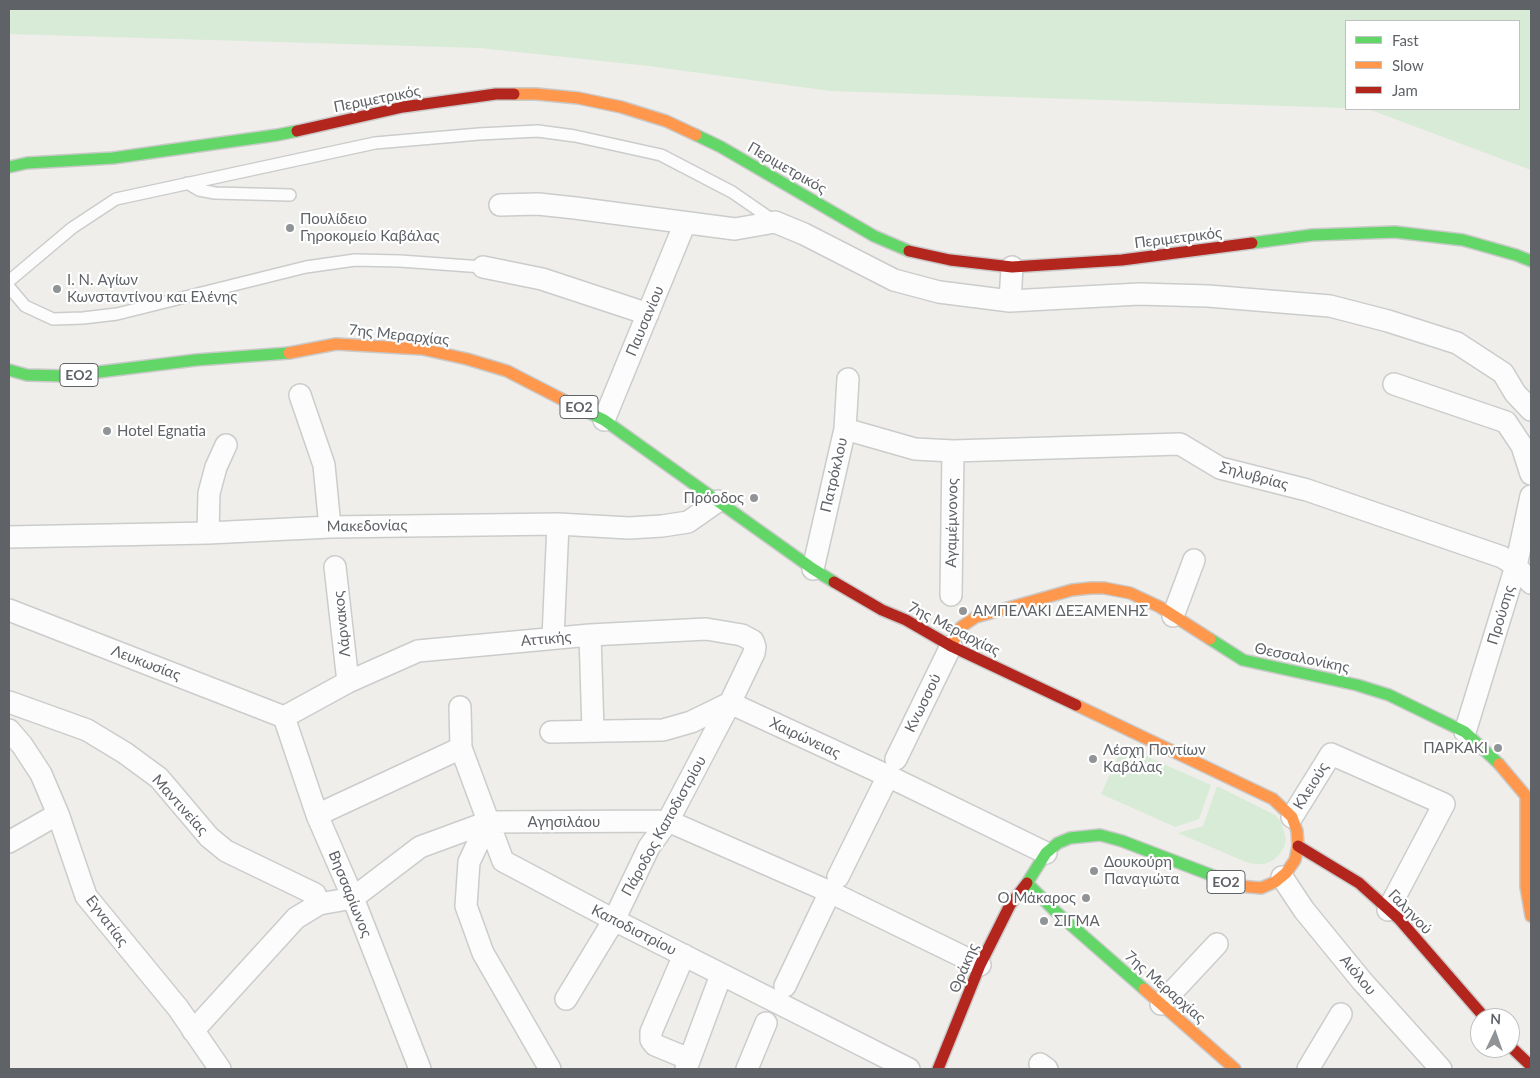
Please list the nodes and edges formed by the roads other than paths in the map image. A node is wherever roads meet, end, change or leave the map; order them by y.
1 (9, 158) edge
2 (27, 163) junction
3 (9, 168) edge
4 (187, 183) junction
5 (290, 195) dead end
6 (500, 205) dead end
7 (775, 222) junction
8 (685, 223) junction
9 (1531, 261) edge
10 (483, 267) joint
11 (1012, 267) junction
12 (9, 281) edge
13 (9, 287) edge
14 (1010, 301) junction
15 (648, 314) junction
16 (9, 370) edge
17 (848, 380) dead end
18 (1394, 384) dead end
19 (300, 395) dead end
20 (1531, 410) edge
21 (604, 420) junction
22 (845, 429) junction
23 (226, 445) dead end
24 (953, 450) junction
25 (1531, 474) edge
26 (1531, 496) edge
27 (718, 502) junction
28 (558, 524) junction
29 (330, 527) junction
30 (208, 533) junction
31 (9, 537) edge
32 (1194, 560) dead end
33 (1516, 566) junction
34 (335, 567) dead end
35 (813, 569) junction
36 (1531, 583) edge
37 (951, 596) dead end
38 (9, 610) edge
39 (1173, 616) junction
40 (590, 635) junction
41 (553, 638) junction
42 (951, 646) junction
43 (348, 682) junction
44 (9, 702) edge
45 (730, 703) junction
46 (460, 707) dead end
47 (284, 717) junction
48 (9, 730) edge
49 (594, 731) junction
50 (551, 732) dead end
51 (1465, 732) junction
52 (461, 748) junction
53 (892, 768) junction
54 (1529, 799) edge
55 (58, 814) junction
56 (317, 815) junction
57 (1292, 817) junction
58 (668, 821) junction
59 (488, 822) junction
60 (9, 842) edge
61 (1298, 846) junction
62 (1046, 853) junction
63 (1282, 877) junction
64 (1027, 882) junction
65 (834, 884) junction
66 (353, 898) junction
67 (319, 904) junction
68 (1388, 910) junction
69 (1531, 916) edge
70 (614, 920) junction
71 (1217, 944) dead end
72 (684, 955) junction
73 (980, 965) junction
74 (721, 975) junction
75 (785, 986) dead end
76 (566, 1000) dead end
77 (1161, 1004) junction
78 (1476, 1008) edge
79 (1340, 1014) dead end
80 (766, 1023) dead end
81 (193, 1031) junction
82 (1520, 1056) edge
83 (687, 1064) edge
84 (1531, 1066) edge
85 (220, 1069) edge
86 (420, 1069) edge
87 (550, 1069) edge
88 (747, 1069) edge
89 (909, 1069) edge
90 (938, 1069) edge
91 (1235, 1069) edge
92 (1308, 1069) edge
93 (1441, 1069) edge

1 - 2 main road, Περιμετρικός
2 - 3 main road, Περιμετρικός
2 - 11 main road, Περιμετρικός
4 - 5 lane
4 - 7 lane
4 - 12 lane
6 - 8 street
7 - 8 street
7 - 14 street
8 - 15 street, Παυσανίου
9 - 11 main road, Περιμετρικός
10 - 13 lane
10 - 15 street
11 - 14 street
14 - 20 street
15 - 21 street, Παυσανίου
16 - 21 main road, 7ης Μεραρχίας / ΕΟ2
17 - 22 street, Πατρόκλου
18 - 25 street
19 - 29 street
21 - 27 main road, 7ης Μεραρχίας / ΕΟ2
22 - 24 street, Σηλυβρίας
22 - 35 street, Πατρόκλου
23 - 30 street
24 - 33 street, Σηλυβρίας
24 - 37 street, Αγαμέμνονος
26 - 33 street, Προύσης
27 - 28 street, Μακεδονίας
27 - 35 main road, 7ης Μεραρχίας / ΕΟ2
28 - 29 street, Μακεδονίας
28 - 41 street
29 - 30 street, Μακεδονίας
30 - 31 street, Μακεδονίας
32 - 39 street
33 - 36 street, Σηλυβρίας
33 - 51 street, Προύσης
34 - 43 street, Λάρνακος
35 - 42 main road, 7ης Μεραρχίας / ΕΟ2
38 - 47 street, Λευκωσίας
39 - 42 main road, Θεσσαλονίκης
39 - 51 main road, Θεσσαλονίκης
40 - 41 street, Αττικής
40 - 45 street, Αττικής
40 - 49 street
41 - 43 street, Αττικής
42 - 53 street, Κνωσσού
42 - 57 main road, 7ης Μεραρχίας / ΕΟ2
43 - 47 street, Αττικής
44 - 67 street, Μαντινείας
45 - 49 street
45 - 53 street, Χαιρώνειας
45 - 58 street, Πάροδος Καποδιστρίου
46 - 52 street, Καποδιστρίου
47 - 56 street, Βησσαρίωνος
48 - 55 street, Εγνατίας
49 - 50 street
51 - 54 main road, Θεσσαλονίκης
52 - 56 street
52 - 59 street, Καποδιστρίου
53 - 62 street, Χαιρώνειας
53 - 65 street, Κνωσσού
54 - 69 main road, Θεσσαλονίκης
55 - 60 street
55 - 81 street, Εγνατίας
56 - 66 street, Βησσαρίωνος
57 - 61 main road
57 - 68 street, Κλειούς
58 - 59 street, Αγησιλάου
58 - 65 street, Αγησιλάου
58 - 70 street, Πάροδος Καποδιστρίου
59 - 66 street, Αγησιλάου
59 - 70 street, Καποδιστρίου
59 - 87 street
61 - 63 main road
61 - 68 main road, Γαληνού
62 - 63 main road, ΕΟ2
62 - 64 main road, ΕΟ2
63 - 93 street, Αιόλου
64 - 73 main road, Θράκης
64 - 77 main road, 7ης Μεραρχίας
65 - 73 street, Αγησιλάου
65 - 75 street, Κνωσσού
66 - 67 street, Αγησιλάου
66 - 86 street, Βησσαρίωνος
67 - 81 street, Αγησιλάου
68 - 78 main road, Γαληνού
70 - 72 street, Καποδιστρίου
70 - 76 street, Πάροδος Καποδιστρίου
71 - 77 street
72 - 74 street, Καποδιστρίου
72 - 83 street
73 - 90 main road, Θράκης
74 - 83 street
74 - 89 street, Καποδιστρίου
77 - 91 main road, 7ης Μεραρχίας
79 - 92 street
80 - 88 street
81 - 85 street, Εγνατίας
82 - 84 main road

